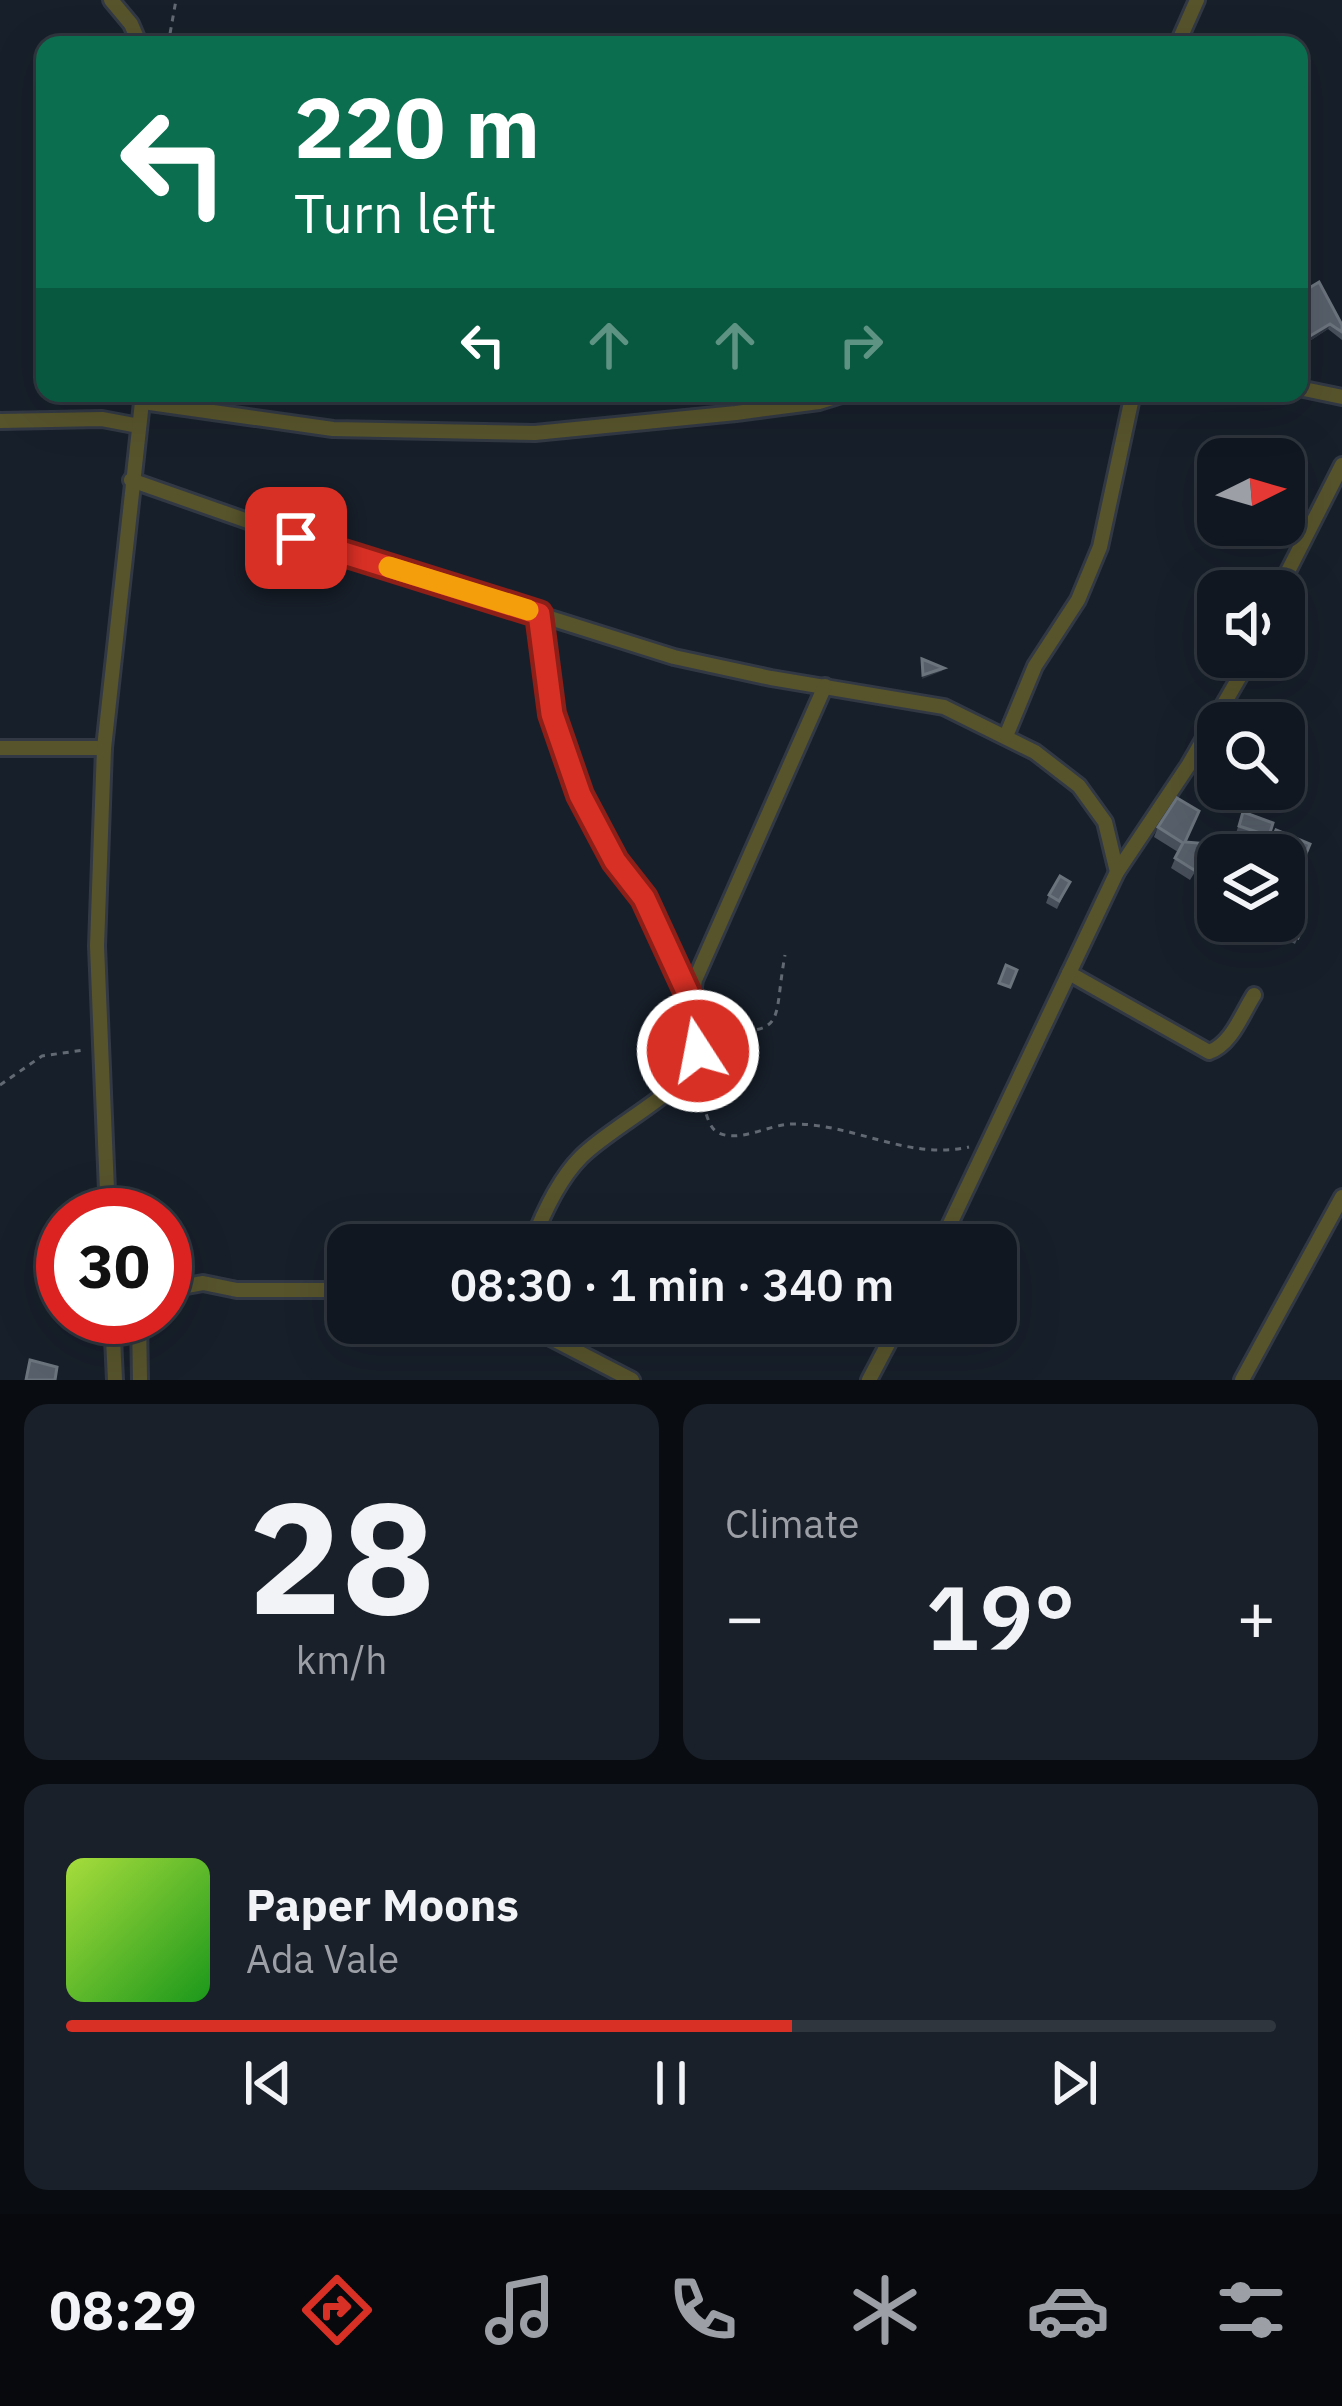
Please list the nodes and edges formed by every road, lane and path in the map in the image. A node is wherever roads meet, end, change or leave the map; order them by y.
1 (111, 0) edge
2 (176, 0) edge
3 (1197, 0) edge
4 (136, 36) edge
5 (170, 36) edge
6 (1181, 36) edge
7 (1308, 390) edge
8 (1342, 397) edge
9 (142, 402) edge
10 (173, 402) edge
11 (819, 402) edge
12 (1131, 402) edge
13 (0, 421) edge
14 (139, 426) junction
15 (1342, 465) edge
16 (130, 480) junction
17 (1290, 570) edge
18 (539, 614) junction
19 (1239, 678) edge
20 (825, 686) junction
21 (1006, 736) junction
22 (0, 748) edge
23 (104, 748) junction
24 (1117, 872) junction
25 (785, 955) dead end
26 (1070, 973) junction
27 (1254, 994) dead end
28 (691, 1000) junction
29 (697, 1030) junction
30 (101, 1051) junction
31 (694, 1064) junction
32 (0, 1085) edge
33 (988, 1142) junction
34 (107, 1188) edge
35 (1342, 1197) edge
36 (541, 1224) edge
37 (950, 1224) edge
38 (192, 1285) edge
39 (327, 1289) edge
40 (113, 1344) edge
41 (139, 1344) edge
42 (563, 1344) edge
43 (888, 1344) edge
44 (115, 1380) edge
45 (140, 1380) edge
46 (632, 1380) edge
47 (869, 1380) edge
48 (1241, 1380) edge

1 - 4 street
2 - 5 path
3 - 6 street
7 - 8 street
9 - 14 street
10 - 11 street
12 - 21 street
13 - 14 street
14 - 16 street
15 - 17 street
16 - 18 street
16 - 23 street
18 - 20 street
18 - 28 street
19 - 24 street
20 - 21 street
20 - 28 street
21 - 24 street
22 - 23 street
23 - 30 street
24 - 26 street
25 - 29 path
26 - 27 street
26 - 33 street
28 - 29 street
29 - 31 street
30 - 32 path
30 - 34 street
31 - 33 path
31 - 36 street
33 - 37 street
35 - 48 street
38 - 39 street
40 - 44 street
41 - 45 street
42 - 46 street
43 - 47 street

